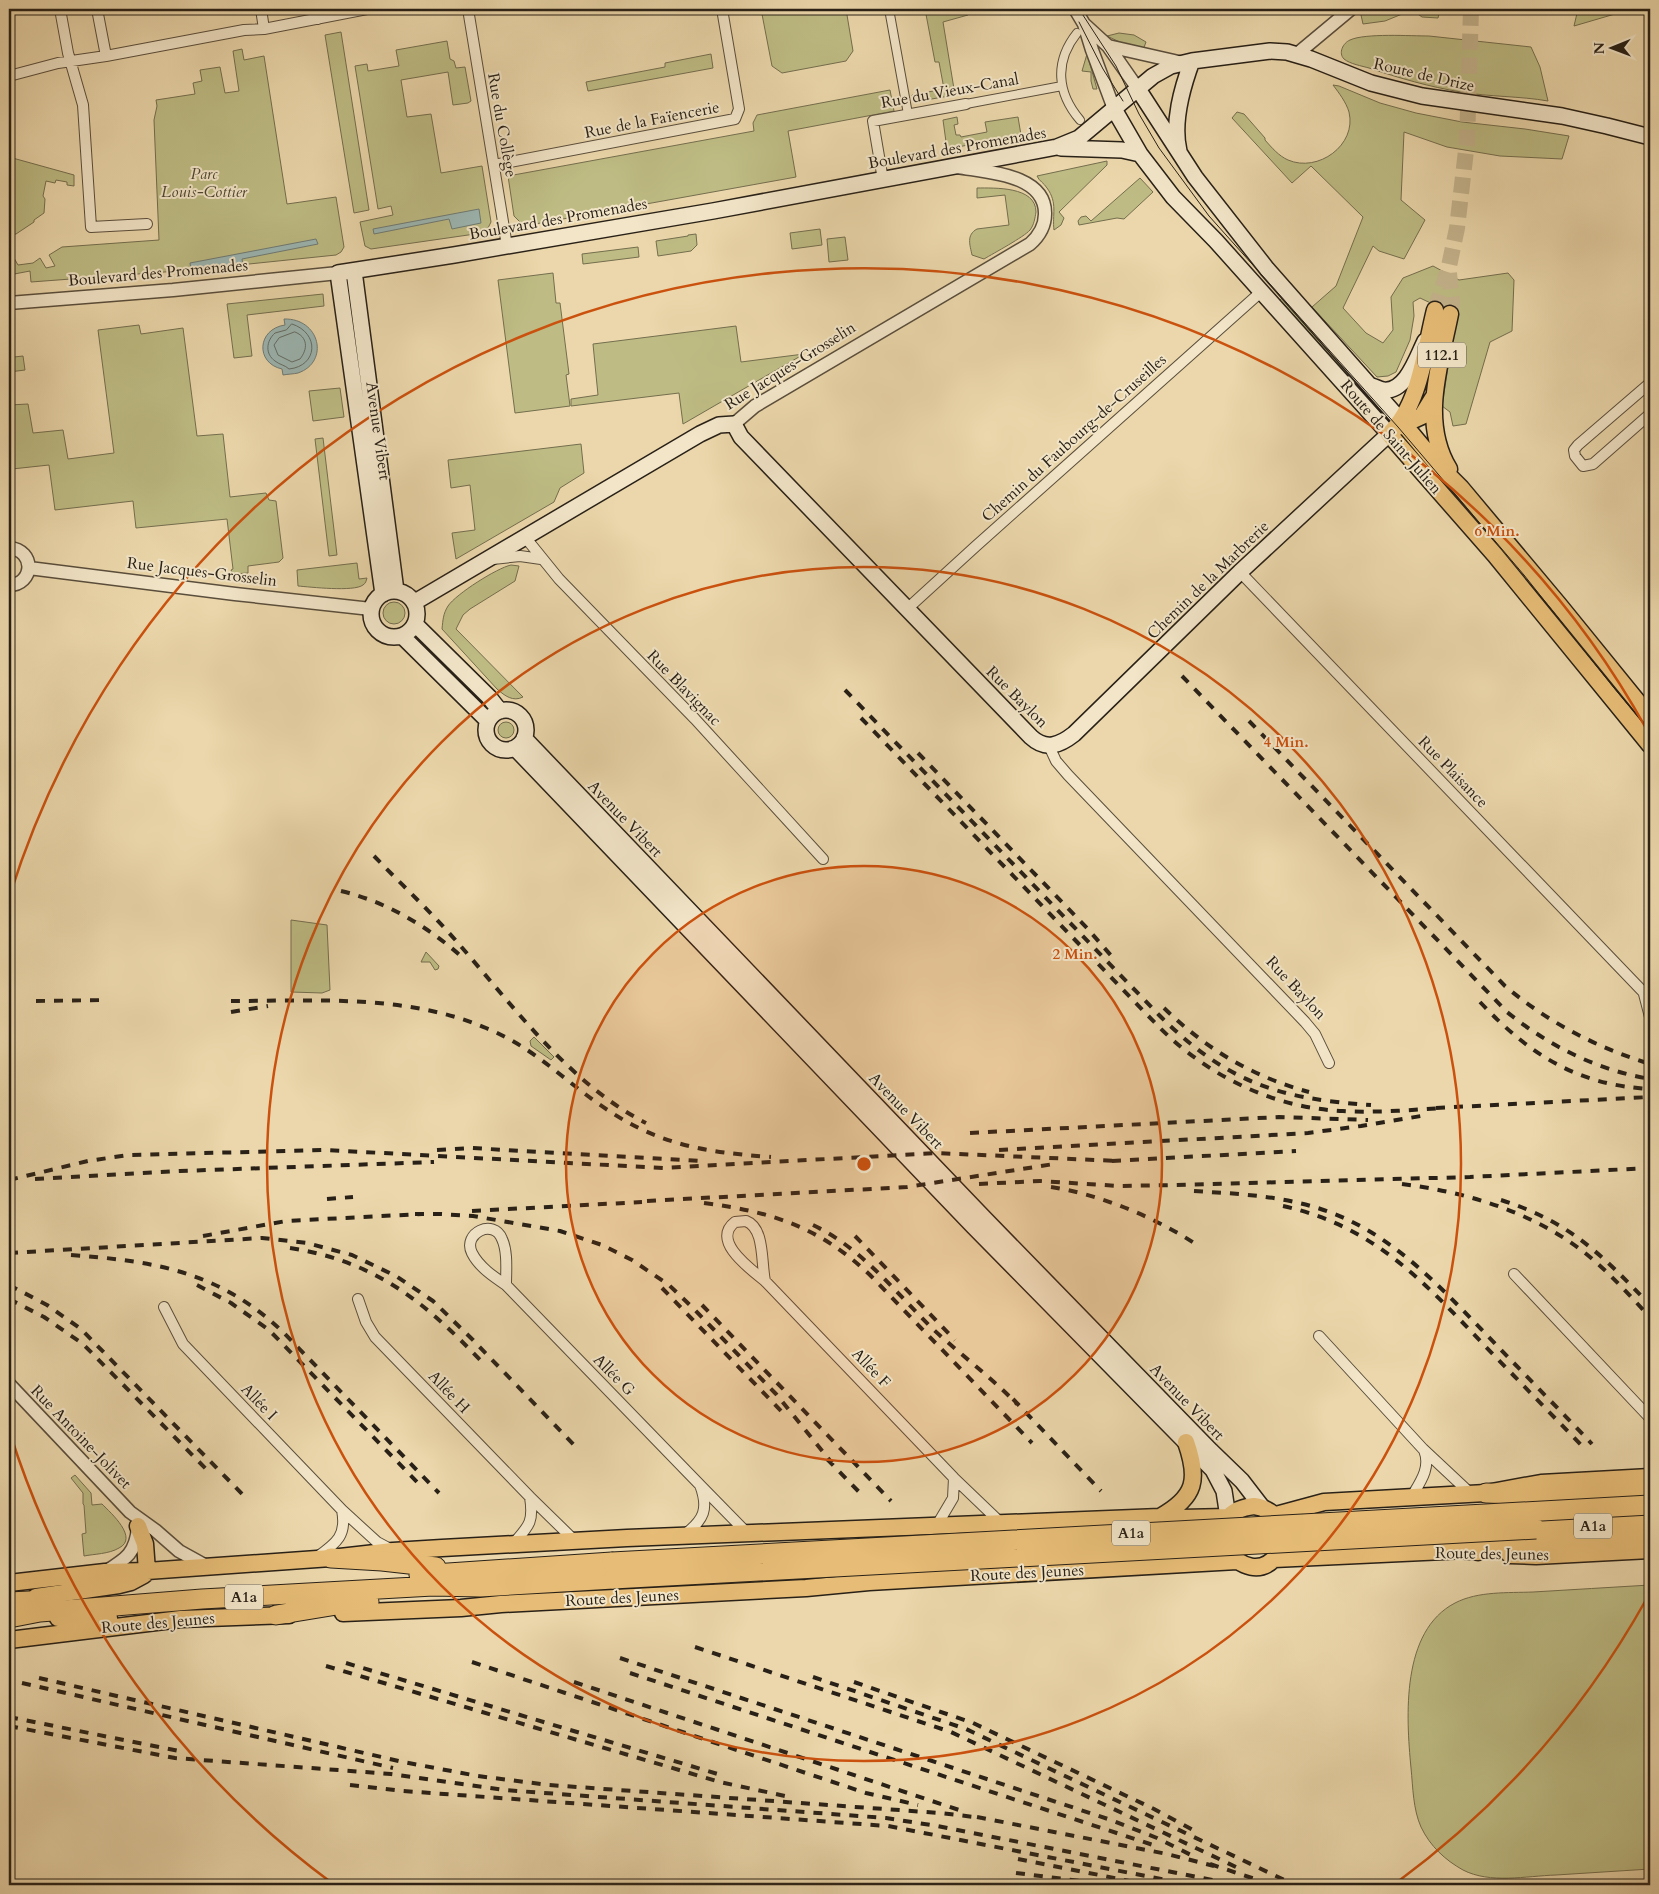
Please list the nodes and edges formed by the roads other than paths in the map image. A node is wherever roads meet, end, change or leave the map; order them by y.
1 (60, 9) edge
2 (97, 9) edge
3 (261, 9) edge
4 (367, 9) edge
5 (468, 9) edge
6 (722, 9) edge
7 (889, 9) edge
8 (1075, 9) edge
9 (1351, 9) edge
10 (318, 14) edge
11 (264, 29) junction
12 (1080, 29) junction
13 (1108, 46) junction
14 (1297, 54) junction
15 (106, 56) junction
16 (70, 62) junction
17 (1188, 62) junction
18 (9, 76) edge
19 (1062, 86) junction
20 (1138, 89) junction
21 (966, 104) joint
22 (1114, 109) junction
23 (908, 114) junction
24 (1080, 120) dead end
25 (1650, 137) edge
26 (1057, 147) junction
27 (1140, 154) junction
28 (1180, 155) junction
29 (494, 165) junction
30 (955, 166) junction
31 (883, 180) junction
32 (147, 224) dead end
33 (507, 246) junction
34 (354, 271) junction
35 (338, 273) junction
36 (1262, 291) junction
37 (9, 303) edge
38 (1430, 331) junction
39 (1650, 383) edge
40 (1372, 386) junction
41 (1434, 396) junction
42 (1650, 414) edge
43 (734, 424) junction
44 (1403, 427) junction
45 (1424, 474) junction
46 (1461, 488) junction
47 (525, 537) junction
48 (9, 548) edge
49 (490, 559) junction
50 (542, 559) junction
51 (29, 568) junction
52 (1240, 572) junction
53 (9, 585) edge
54 (389, 592) junction
55 (415, 602) junction
56 (907, 609) junction
57 (371, 610) junction
58 (415, 624) junction
59 (402, 636) junction
60 (500, 711) junction
61 (1650, 717) edge
62 (488, 722) junction
63 (519, 743) junction
64 (1650, 745) edge
65 (1049, 746) junction
66 (823, 859) dead end
67 (1647, 996) edge
68 (1650, 1017) edge
69 (1329, 1063) dead end
70 (1514, 1274) dead end
71 (765, 1280) junction
72 (506, 1286) junction
73 (358, 1299) dead end
74 (164, 1307) dead end
75 (1319, 1336) dead end
76 (9, 1384) edge
77 (1650, 1418) edge
78 (1186, 1442) junction
79 (1423, 1449) junction
80 (1650, 1477) edge
81 (954, 1478) junction
82 (700, 1485) junction
83 (1650, 1490) edge
84 (1478, 1493) junction
85 (1412, 1496) junction
86 (530, 1497) junction
87 (1650, 1505) edge
88 (342, 1510) junction
89 (1269, 1511) junction
90 (1160, 1516) junction
91 (1228, 1517) junction
92 (134, 1519) junction
93 (1001, 1523) junction
94 (1650, 1523) edge
95 (930, 1526) junction
96 (797, 1531) junction
97 (748, 1534) junction
98 (683, 1536) junction
99 (1650, 1539) edge
100 (575, 1541) junction
101 (513, 1544) junction
102 (1466, 1550) junction
103 (1650, 1550) edge
104 (393, 1551) junction
105 (322, 1559) junction
106 (1274, 1559) junction
107 (1237, 1561) junction
108 (208, 1566) junction
109 (613, 1571) junction
110 (105, 1572) junction
111 (147, 1572) junction
112 (476, 1578) junction
113 (916, 1580) junction
114 (9, 1583) edge
115 (806, 1588) junction
116 (9, 1602) edge
117 (276, 1615) junction
118 (9, 1619) edge
119 (181, 1619) junction
120 (9, 1640) edge

1 - 16 street
2 - 15 street
3 - 11 street
4 - 10 street
5 - 29 street, Rue du Collège
6 - 29 street, Rue de la Faïencerie
7 - 23 street
8 - 12 street
9 - 14 street
10 - 11 street
11 - 15 street
12 - 13 street
12 - 19 street
12 - 22 street
13 - 17 street
13 - 20 street
14 - 17 main road, Route de Drize
14 - 25 main road, Route de Drize
15 - 16 street
16 - 18 street
16 - 32 street
17 - 20 main road, Route de Drize
17 - 28 main road
19 - 21 street, Rue du Vieux-Canal
19 - 24 street
20 - 22 main road, Boulevard des Promenades
20 - 28 main road, Route de Saint-Julien
21 - 23 street, Rue du Vieux-Canal
22 - 26 main road, Boulevard des Promenades
22 - 27 main road, Route de Saint-Julien
23 - 31 street, Rue du Vieux-Canal
26 - 27 main road
26 - 30 main road, Boulevard des Promenades
27 - 36 main road, Route de Saint-Julien
28 - 40 main road, Route de Saint-Julien
29 - 33 street, Rue du Collège
30 - 31 main road, Boulevard des Promenades
30 - 43 street, Rue Jacques-Grosselin
31 - 33 main road, Boulevard des Promenades
33 - 34 main road, Boulevard des Promenades
34 - 35 main road, Boulevard des Promenades
34 - 54 main road, Avenue Vibert
35 - 37 street, Boulevard des Promenades
35 - 54 main road, Avenue Vibert
36 - 44 main road, Route de Saint-Julien
36 - 56 street, Chemin du Faubourg-de-Cruseilles
38 - 40 main road
38 - 41 main road, 112.1
38 - 44 main road, 112.1
39 - 42 street
40 - 44 main road, Route de Saint-Julien
41 - 44 main road
41 - 46 main road
43 - 47 main road, Rue Jacques-Grosselin
43 - 56 main road, Rue Baylon
44 - 45 main road, Route de Saint-Julien
44 - 45 main road
44 - 46 main road, Route de Saint-Julien
44 - 52 main road, Chemin de la Marbrerie
45 - 64 main road, Route de Saint-Julien
46 - 61 main road, Route de Saint-Julien
47 - 49 main road, Rue Jacques-Grosselin
47 - 50 street, Rue Blavignac
48 - 51 street
49 - 50 street
49 - 55 main road, Rue Jacques-Grosselin
50 - 66 street, Rue Blavignac
51 - 53 street
51 - 57 street, Rue Jacques-Grosselin
52 - 65 main road, Chemin de la Marbrerie
52 - 67 street, Rue Plaisance
54 - 55 main road
54 - 57 main road
55 - 58 main road
56 - 65 main road, Rue Baylon
57 - 59 main road
58 - 59 main road
58 - 60 main road, Avenue Vibert
59 - 62 main road
60 - 62 main road
60 - 63 main road, Avenue Vibert
62 - 63 main road
63 - 78 main road, Avenue Vibert
63 - 89 main road, Avenue Vibert
65 - 69 street, Rue Baylon
67 - 68 street, Rue Plaisance
70 - 77 street
71 - 71 street
71 - 81 street, Allée F
72 - 72 street
72 - 82 street, Allée G
73 - 86 street, Allée H
74 - 88 street, Allée I
75 - 79 street
76 - 92 street, Rue Antoine-Jolivet
78 - 90 main road
78 - 91 main road, Avenue Vibert
79 - 84 street
79 - 85 street
80 - 84 main road
81 - 93 street
81 - 95 street
82 - 97 street
82 - 98 street
83 - 84 highway
84 - 85 main road
85 - 89 main road
86 - 100 street
86 - 101 street
87 - 109 highway, A1a, bridge
88 - 104 street
88 - 105 street
89 - 91 main road
89 - 106 main road
90 - 91 main road
90 - 93 main road
91 - 107 main road
92 - 108 street, Rue Antoine-Jolivet
92 - 110 street
92 - 111 main road
93 - 95 main road
94 - 109 highway, A1a, bridge
95 - 96 main road
95 - 113 main road
96 - 97 main road
96 - 115 main road
97 - 98 main road
98 - 100 main road
99 - 102 highway
100 - 101 main road
101 - 104 main road
102 - 103 main road, Route des Jeunes
102 - 106 main road, Route des Jeunes
104 - 105 main road
105 - 108 main road
105 - 112 highway
106 - 107 main road
107 - 113 main road, Route des Jeunes
108 - 111 main road
109 - 112 highway, A1a
110 - 111 main road
110 - 114 main road
111 - 116 main road
112 - 116 highway
112 - 117 highway, A1a
112 - 118 highway, A1a
113 - 115 main road, Route des Jeunes
115 - 117 main road, Route des Jeunes
117 - 119 main road, Route des Jeunes
118 - 119 main road
119 - 120 main road, Route des Jeunes

